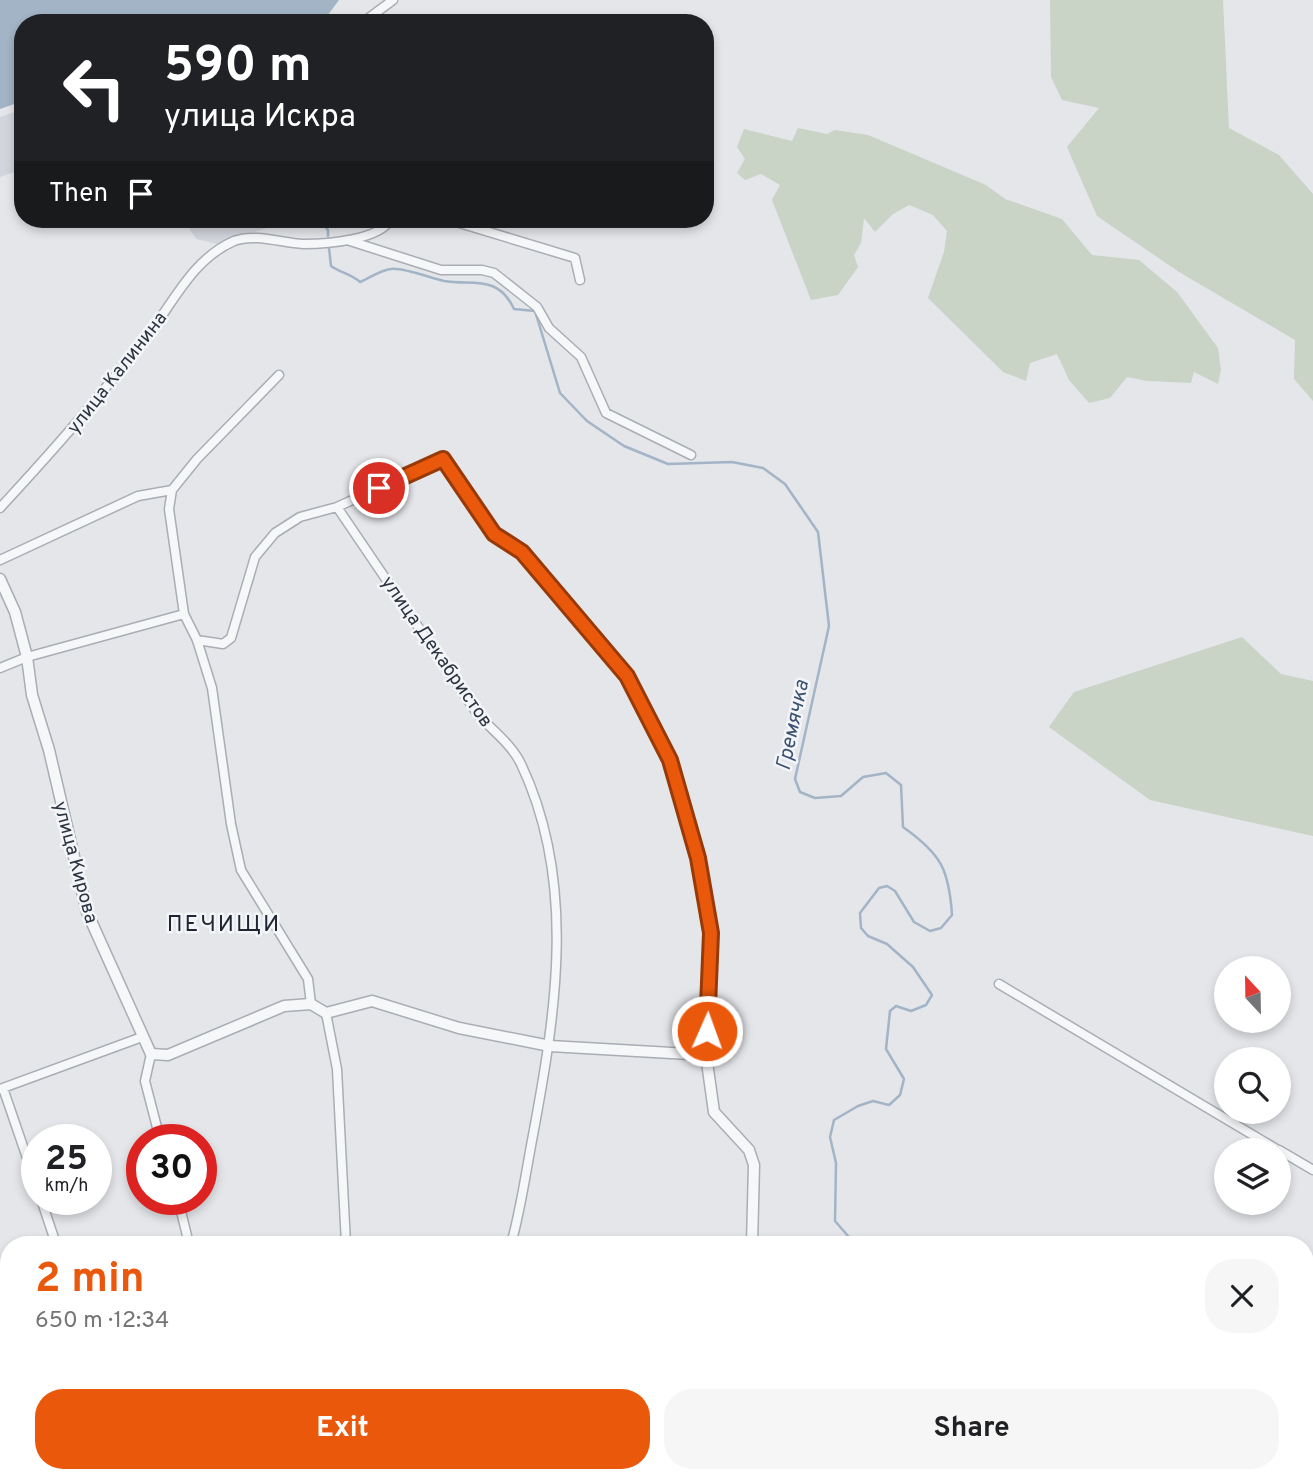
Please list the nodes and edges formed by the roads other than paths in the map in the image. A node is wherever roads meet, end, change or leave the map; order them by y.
1 (393, 0) edge
2 (374, 14) edge
3 (384, 228) edge
4 (476, 228) edge
5 (348, 240) junction
6 (580, 280) dead end
7 (279, 375) dead end
8 (691, 455) dead end
9 (172, 490) junction
10 (337, 507) junction
11 (0, 508) edge
12 (0, 560) edge
13 (0, 579) edge
14 (184, 614) junction
15 (197, 640) junction
16 (27, 657) junction
17 (0, 668) edge
18 (999, 985) dead end
19 (311, 1004) junction
20 (326, 1013) junction
21 (142, 1037) junction
22 (550, 1046) junction
23 (151, 1054) junction
24 (706, 1055) junction
25 (2, 1089) edge
26 (156, 1124) edge
27 (1259, 1138) edge
28 (21, 1142) edge
29 (1291, 1157) edge
30 (1313, 1170) edge
31 (46, 1215) edge
32 (182, 1215) edge
33 (53, 1236) edge
34 (186, 1236) edge
35 (346, 1236) edge
36 (514, 1236) edge
37 (752, 1236) edge

1 - 2 street
3 - 5 street
4 - 6 street
5 - 8 street
5 - 11 street, улица Калинина
7 - 9 street
9 - 12 street
9 - 14 street
10 - 15 street
10 - 22 street, улица Декабристов
10 - 24 street
13 - 16 street, улица Кирова
14 - 15 street
14 - 16 street
15 - 19 street
16 - 17 street
16 - 21 street, улица Кирова
18 - 27 street
19 - 20 street
19 - 23 street
20 - 22 street
20 - 35 street
21 - 23 street, улица Кирова
21 - 25 street
22 - 24 street
22 - 36 street, улица Декабристов
23 - 26 street
24 - 37 street
25 - 28 street
29 - 30 street
31 - 33 street
32 - 34 street

